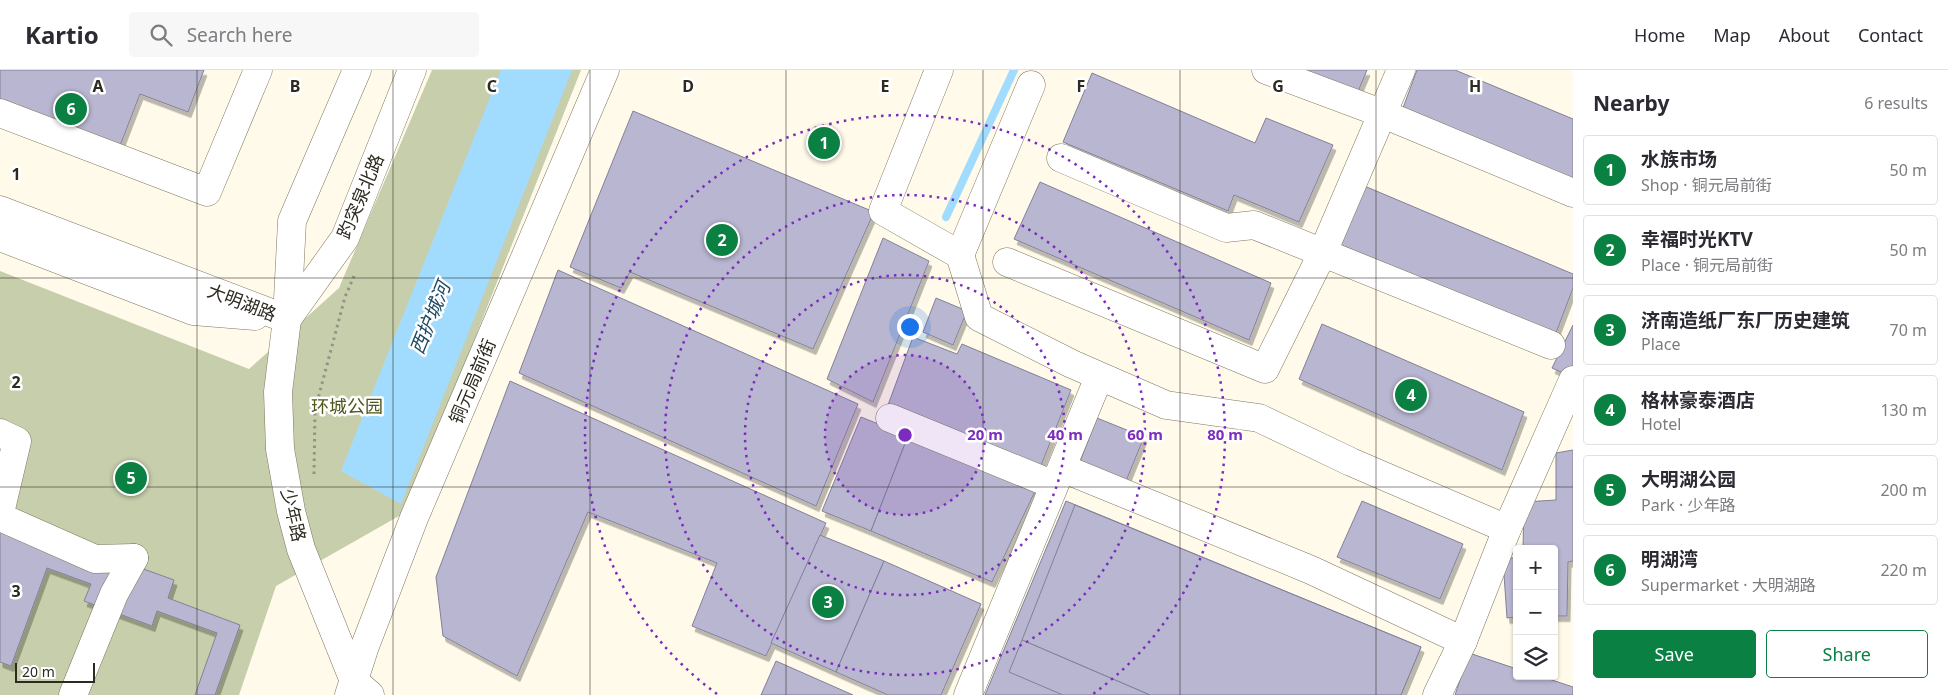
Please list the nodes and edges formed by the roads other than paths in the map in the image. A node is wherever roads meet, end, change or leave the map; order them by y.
1 (258, 70) edge
2 (357, 70) edge
3 (412, 70) edge
4 (605, 70) edge
5 (939, 70) edge
6 (1266, 70) edge
7 (1401, 70) edge
8 (1031, 85) dead end
9 (0, 113) edge
10 (1381, 113) junction
11 (1060, 158) dead end
12 (1573, 192) edge
13 (0, 210) edge
14 (0, 237) edge
15 (1323, 252) junction
16 (960, 255) junction
17 (1007, 262) dead end
18 (287, 319) junction
19 (1551, 345) dead end
20 (1099, 377) junction
21 (1573, 380) edge
22 (890, 418) dead end
23 (0, 433) edge
24 (1058, 477) junction
25 (0, 515) edge
26 (1507, 530) junction
27 (1463, 641) junction
28 (358, 690) edge
29 (74, 695) edge
30 (968, 695) edge
31 (1437, 695) edge

1 - 9 street
2 - 18 street
3 - 18 street, 趵突泉北路
4 - 28 street, 铜元局前街
5 - 16 street
6 - 10 street
7 - 10 street
8 - 16 street
10 - 12 street
10 - 15 street
11 - 15 street
13 - 18 street, 大明湖路
14 - 18 street, 大明湖路
15 - 17 street
15 - 19 street
16 - 20 street
18 - 28 street, 少年路
20 - 24 street
20 - 26 street
21 - 26 street
22 - 24 street
23 - 25 street
24 - 27 street
24 - 30 street
25 - 29 street
26 - 27 street
27 - 31 street

